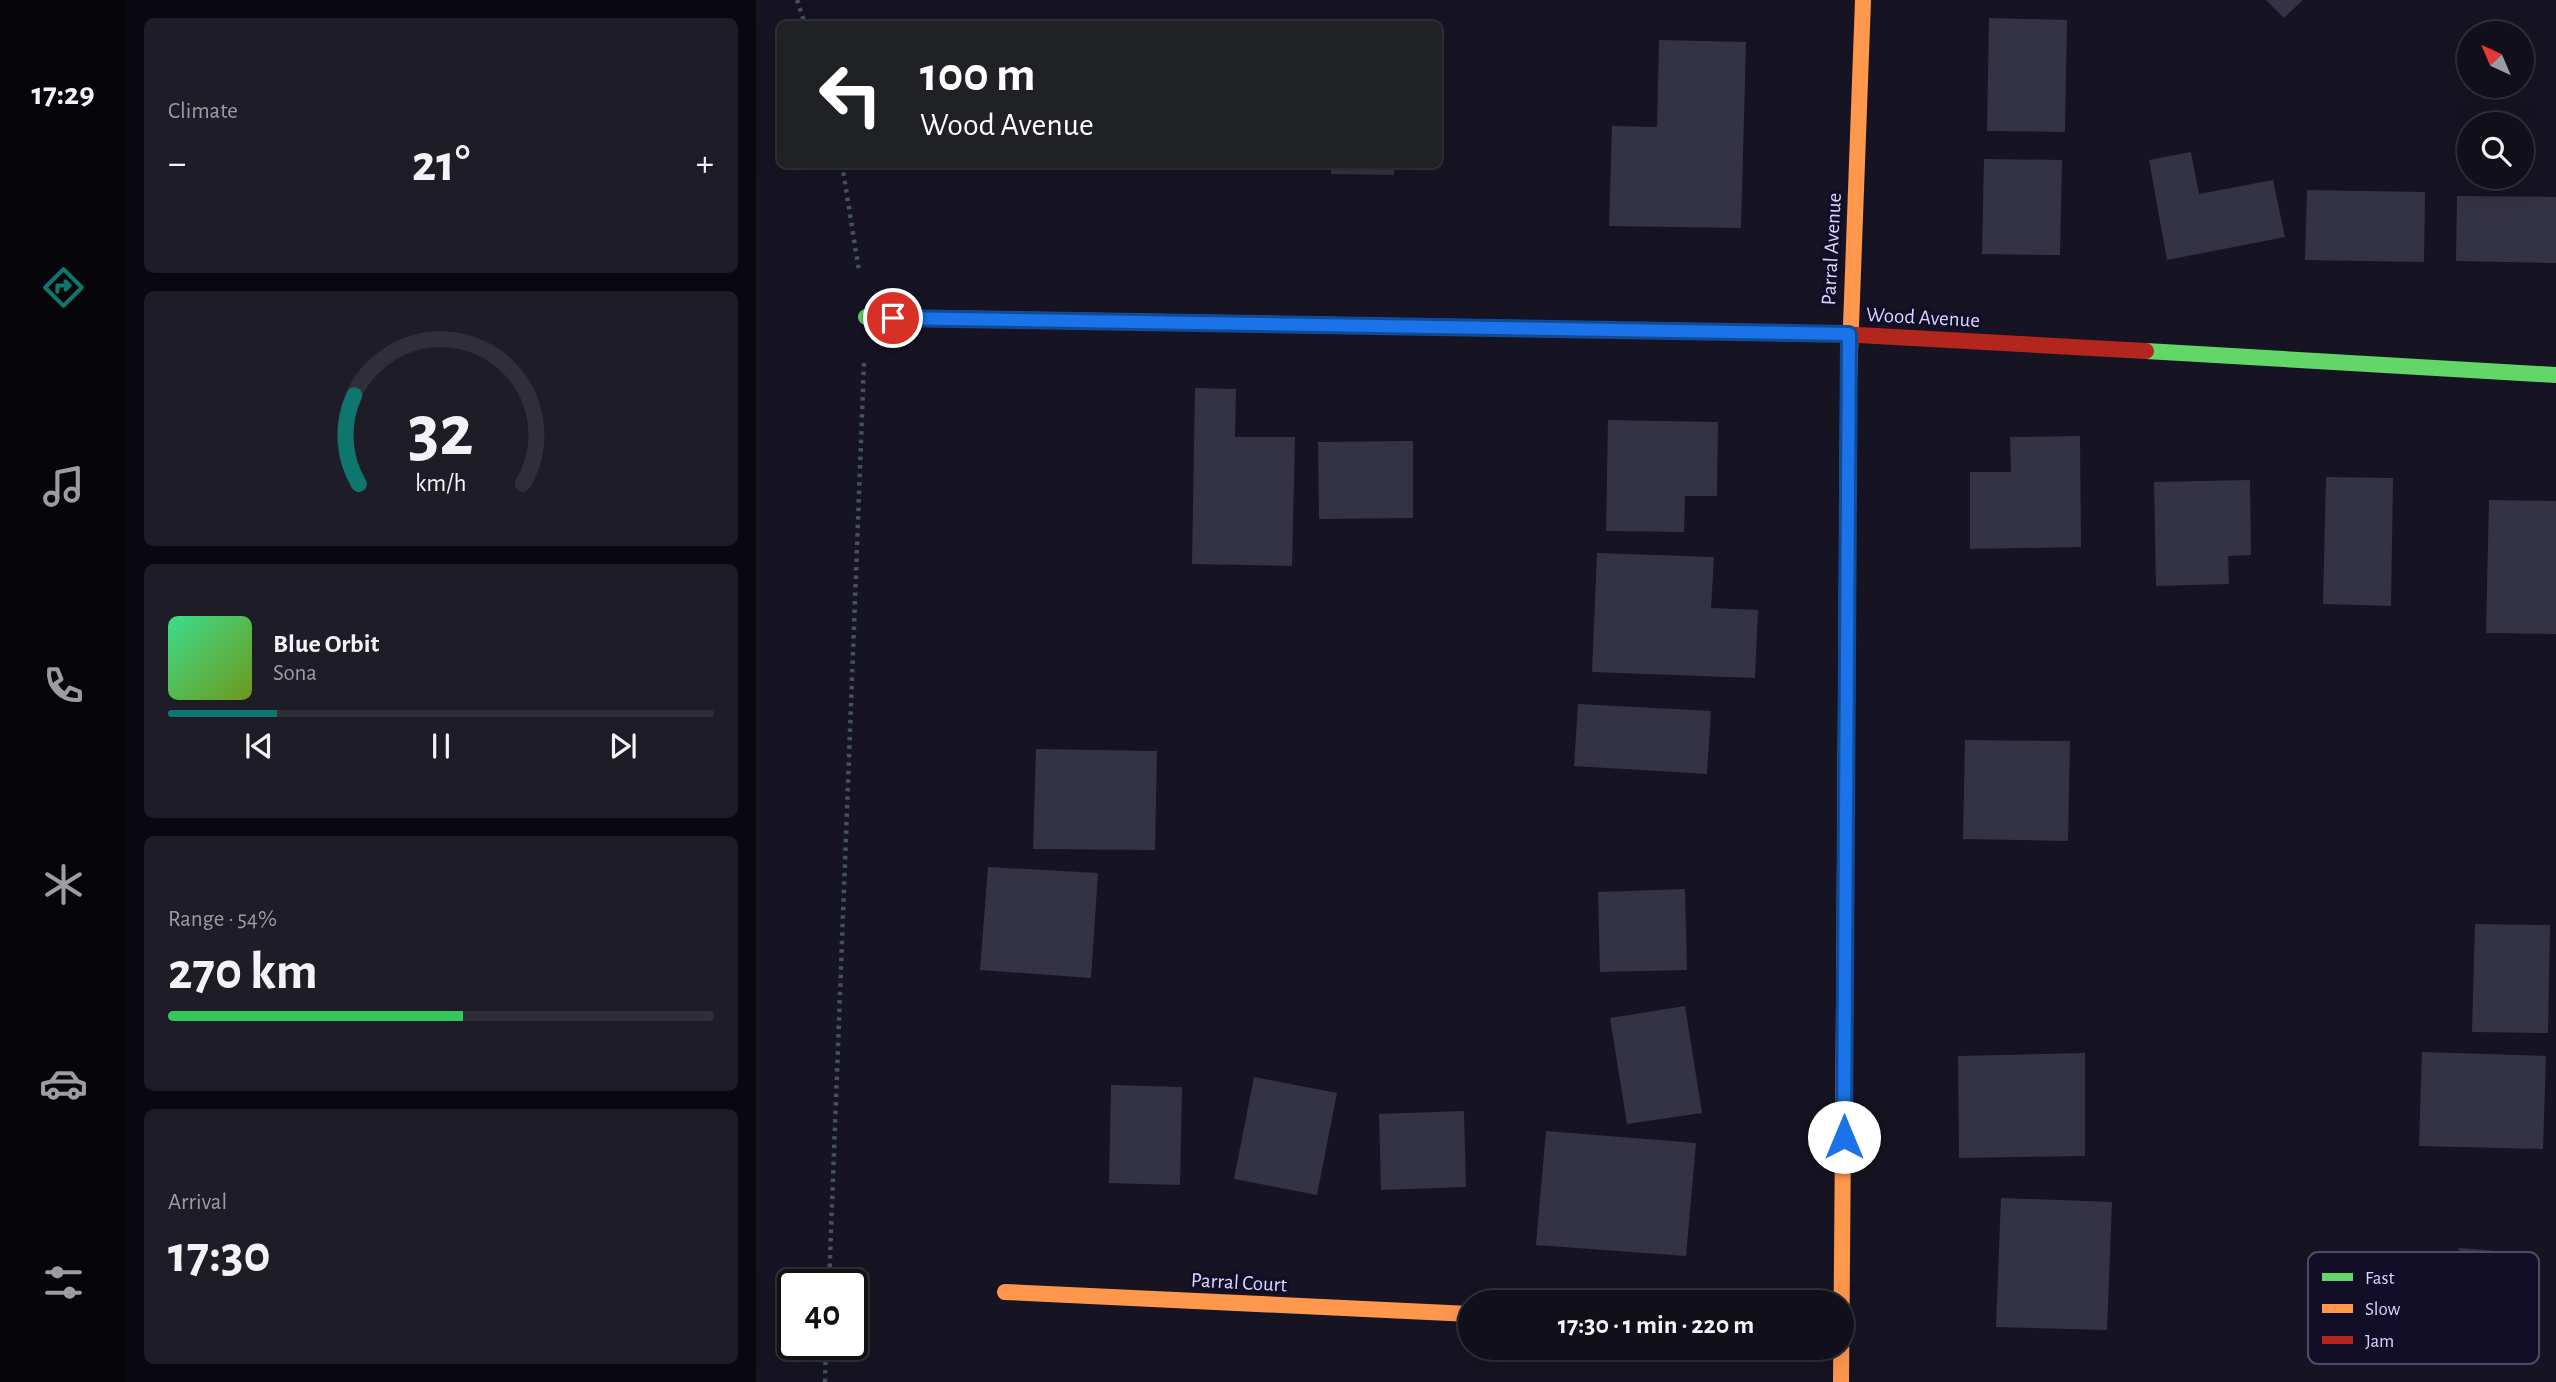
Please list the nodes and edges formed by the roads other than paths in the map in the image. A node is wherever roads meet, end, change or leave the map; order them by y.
1 (1863, 0) edge
2 (866, 317) road end
3 (1849, 334) junction
4 (2556, 375) edge
5 (1842, 1290) edge
6 (1005, 1292) dead end
7 (1458, 1313) edge
8 (1841, 1360) edge
9 (1841, 1382) edge

1 - 3 street, Parral Avenue
2 - 3 street, Wood Avenue
3 - 4 street, Wood Avenue
3 - 5 street, Parral Avenue
6 - 7 street, Parral Court
8 - 9 street, Parral Avenue

